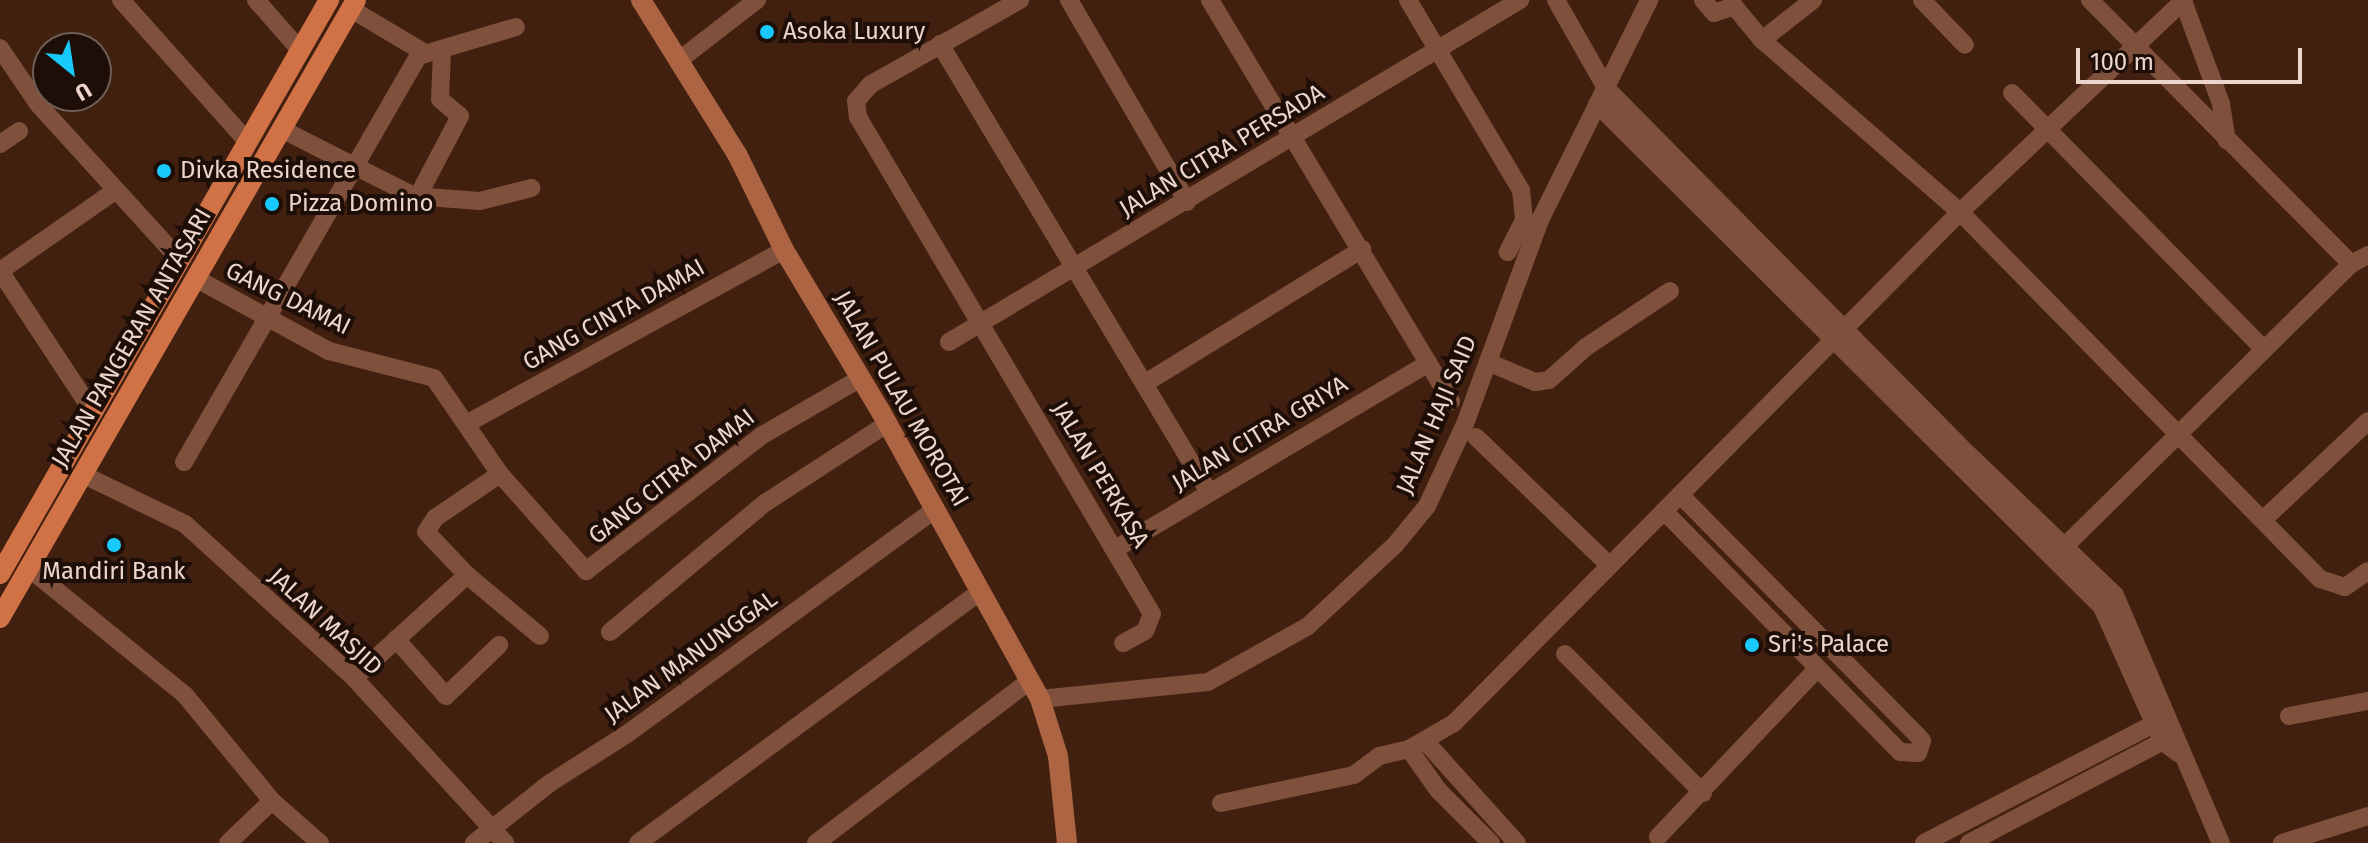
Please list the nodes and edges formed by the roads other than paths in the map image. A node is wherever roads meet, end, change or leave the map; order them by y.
1 (121, 0) edge
2 (256, 0) edge
3 (329, 0) edge
4 (641, 0) edge
5 (757, 0) edge
6 (1020, 0) edge
7 (1069, 0) edge
8 (1210, 0) edge
9 (1408, 0) edge
10 (1520, 0) edge
11 (1556, 0) edge
12 (1649, 0) edge
13 (1703, 0) edge
14 (1813, 0) edge
15 (1922, 0) edge
16 (2090, 0) edge
17 (2183, 0) edge
18 (354, 5) edge
19 (516, 27) dead end
20 (1762, 40) junction
21 (940, 44) junction
22 (1965, 45) dead end
23 (2131, 45) junction
24 (0, 48) edge
25 (300, 50) junction
26 (433, 52) junction
27 (1436, 52) junction
28 (678, 61) junction
29 (1609, 83) junction
30 (2012, 93) dead end
31 (1597, 104) junction
32 (2048, 127) junction
33 (281, 129) junction
34 (19, 131) dead end
35 (1292, 138) junction
36 (2227, 141) junction
37 (248, 142) junction
38 (0, 144) edge
39 (358, 165) junction
40 (531, 188) dead end
41 (116, 190) junction
42 (418, 196) junction
43 (1187, 202) junction
44 (1960, 212) junction
45 (1362, 249) junction
46 (784, 250) junction
47 (1508, 252) dead end
48 (2368, 255) edge
49 (180, 260) junction
50 (2351, 264) junction
51 (1075, 268) junction
52 (0, 271) edge
53 (195, 278) junction
54 (1670, 291) dead end
55 (268, 321) junction
56 (981, 324) junction
57 (1840, 335) junction
58 (949, 342) dead end
59 (2264, 349) junction
60 (1488, 362) junction
61 (1428, 363) junction
62 (859, 379) junction
63 (1147, 382) junction
64 (1451, 401) dead end
65 (93, 412) junction
66 (2368, 421) edge
67 (468, 423) junction
68 (888, 423) junction
69 (2178, 431) junction
70 (1476, 437) dead end
71 (184, 462) dead end
72 (500, 474) junction
73 (84, 475) junction
74 (1209, 492) junction
75 (1680, 495) junction
76 (936, 509) junction
77 (1664, 511) junction
78 (2263, 520) junction
79 (2065, 545) junction
80 (1117, 548) junction
81 (2053, 560) junction
82 (1609, 565) junction
83 (30, 569) junction
84 (2368, 571) edge
85 (0, 574) edge
86 (467, 575) junction
87 (980, 592) junction
88 (0, 618) edge
89 (610, 632) dead end
90 (540, 636) dead end
91 (396, 639) junction
92 (1123, 643) dead end
93 (499, 645) dead end
94 (1565, 654) dead end
95 (1817, 669) junction
96 (354, 678) junction
97 (1034, 690) junction
98 (2368, 701) edge
99 (2289, 716) dead end
100 (2161, 720) junction
101 (2170, 738) junction
102 (1417, 745) junction
103 (1703, 793) junction
104 (272, 801) junction
105 (1221, 803) dead end
106 (2368, 816) edge
107 (493, 826) junction
108 (1658, 837) dead end
109 (228, 843) edge
110 (320, 843) edge
111 (474, 843) edge
112 (505, 843) edge
113 (638, 843) edge
114 (816, 843) edge
115 (1067, 843) edge
116 (1491, 843) edge
117 (1517, 843) edge
118 (1924, 843) edge
119 (1969, 843) edge
120 (2221, 843) edge
121 (2282, 843) edge

1 - 37 street
2 - 25 street
3 - 25 main road, JALAN PANGERAN ANTASARI
4 - 28 street, JALAN PULAU MOROTAI
5 - 28 street
6 - 21 street
7 - 43 street
8 - 35 street
9 - 27 street
10 - 27 street, JALAN CITRA PERSADA
11 - 29 street
12 - 29 street, JALAN HAJI SAID
13 - 20 street
14 - 20 street
15 - 22 street
16 - 23 street
17 - 23 street
17 - 36 street
18 - 26 street
18 - 33 main road, JALAN PANGERAN ANTASARI
19 - 26 street
20 - 44 street
21 - 51 street
21 - 56 street, JALAN PERKASA
23 - 32 street
23 - 36 street
24 - 41 street
25 - 37 main road, JALAN PANGERAN ANTASARI
26 - 39 street
26 - 42 street
27 - 35 street, JALAN CITRA PERSADA
27 - 47 street
28 - 46 street, JALAN PULAU MOROTAI
29 - 31 street, JALAN HAJI SAID
29 - 57 street
30 - 32 street
31 - 57 street
31 - 60 street, JALAN HAJI SAID
32 - 44 street
32 - 59 street
33 - 39 street
33 - 53 main road, JALAN PANGERAN ANTASARI
34 - 38 street
35 - 43 street, JALAN CITRA PERSADA
35 - 45 street
36 - 50 street
37 - 49 main road, JALAN PANGERAN ANTASARI
39 - 42 street
39 - 55 street
40 - 42 street
41 - 49 street
41 - 52 street
43 - 51 street, JALAN CITRA PERSADA
44 - 57 street
44 - 69 street
45 - 61 street
45 - 63 street
46 - 62 street, JALAN PULAU MOROTAI
46 - 67 street, GANG CINTA DAMAI
48 - 50 street
49 - 65 main road, JALAN PANGERAN ANTASARI
50 - 59 street
51 - 56 street, JALAN CITRA PERSADA
51 - 63 street
52 - 65 street
53 - 55 street, GANG DAMAI
53 - 73 main road, JALAN PANGERAN ANTASARI
54 - 60 street
55 - 67 street, GANG DAMAI
55 - 71 street
56 - 58 street, JALAN CITRA PERSADA
56 - 80 street, JALAN PERKASA
57 - 75 street
57 - 79 street
57 - 81 street
59 - 69 street
60 - 97 street, JALAN HAJI SAID
61 - 64 street
61 - 74 street, JALAN CITRA GRIYA
62 - 68 street, JALAN PULAU MOROTAI
62 - 72 street, GANG CITRA DAMAI
63 - 74 street
65 - 85 main road, JALAN PANGERAN ANTASARI
66 - 78 street
67 - 72 street, GANG DAMAI
68 - 76 street, JALAN PULAU MOROTAI
68 - 89 street
69 - 78 street
69 - 79 street
70 - 82 street
72 - 86 street
73 - 83 main road, JALAN PANGERAN ANTASARI
73 - 96 street, JALAN MASJID
74 - 80 street, JALAN CITRA GRIYA
75 - 77 street
75 - 95 street
76 - 87 street, JALAN PULAU MOROTAI
76 - 107 street, JALAN MANUNGGAL
77 - 82 street
77 - 95 street
78 - 84 street
79 - 81 street
79 - 100 street
80 - 92 street, JALAN PERKASA
81 - 100 street
82 - 102 street
83 - 88 main road, JALAN PANGERAN ANTASARI
83 - 104 street
86 - 90 street
86 - 91 street
87 - 97 street, JALAN PULAU MOROTAI
87 - 113 street
91 - 93 street
91 - 96 street
94 - 103 street
95 - 103 street
96 - 107 street, JALAN MASJID
97 - 114 street
97 - 115 street, JALAN PULAU MOROTAI
98 - 99 street
100 - 101 street
100 - 118 street
101 - 119 street
101 - 120 street
102 - 105 street
102 - 116 street
102 - 117 street
103 - 108 street
104 - 109 street
104 - 110 street
106 - 121 street
107 - 111 street, JALAN MANUNGGAL
107 - 112 street, JALAN MASJID

